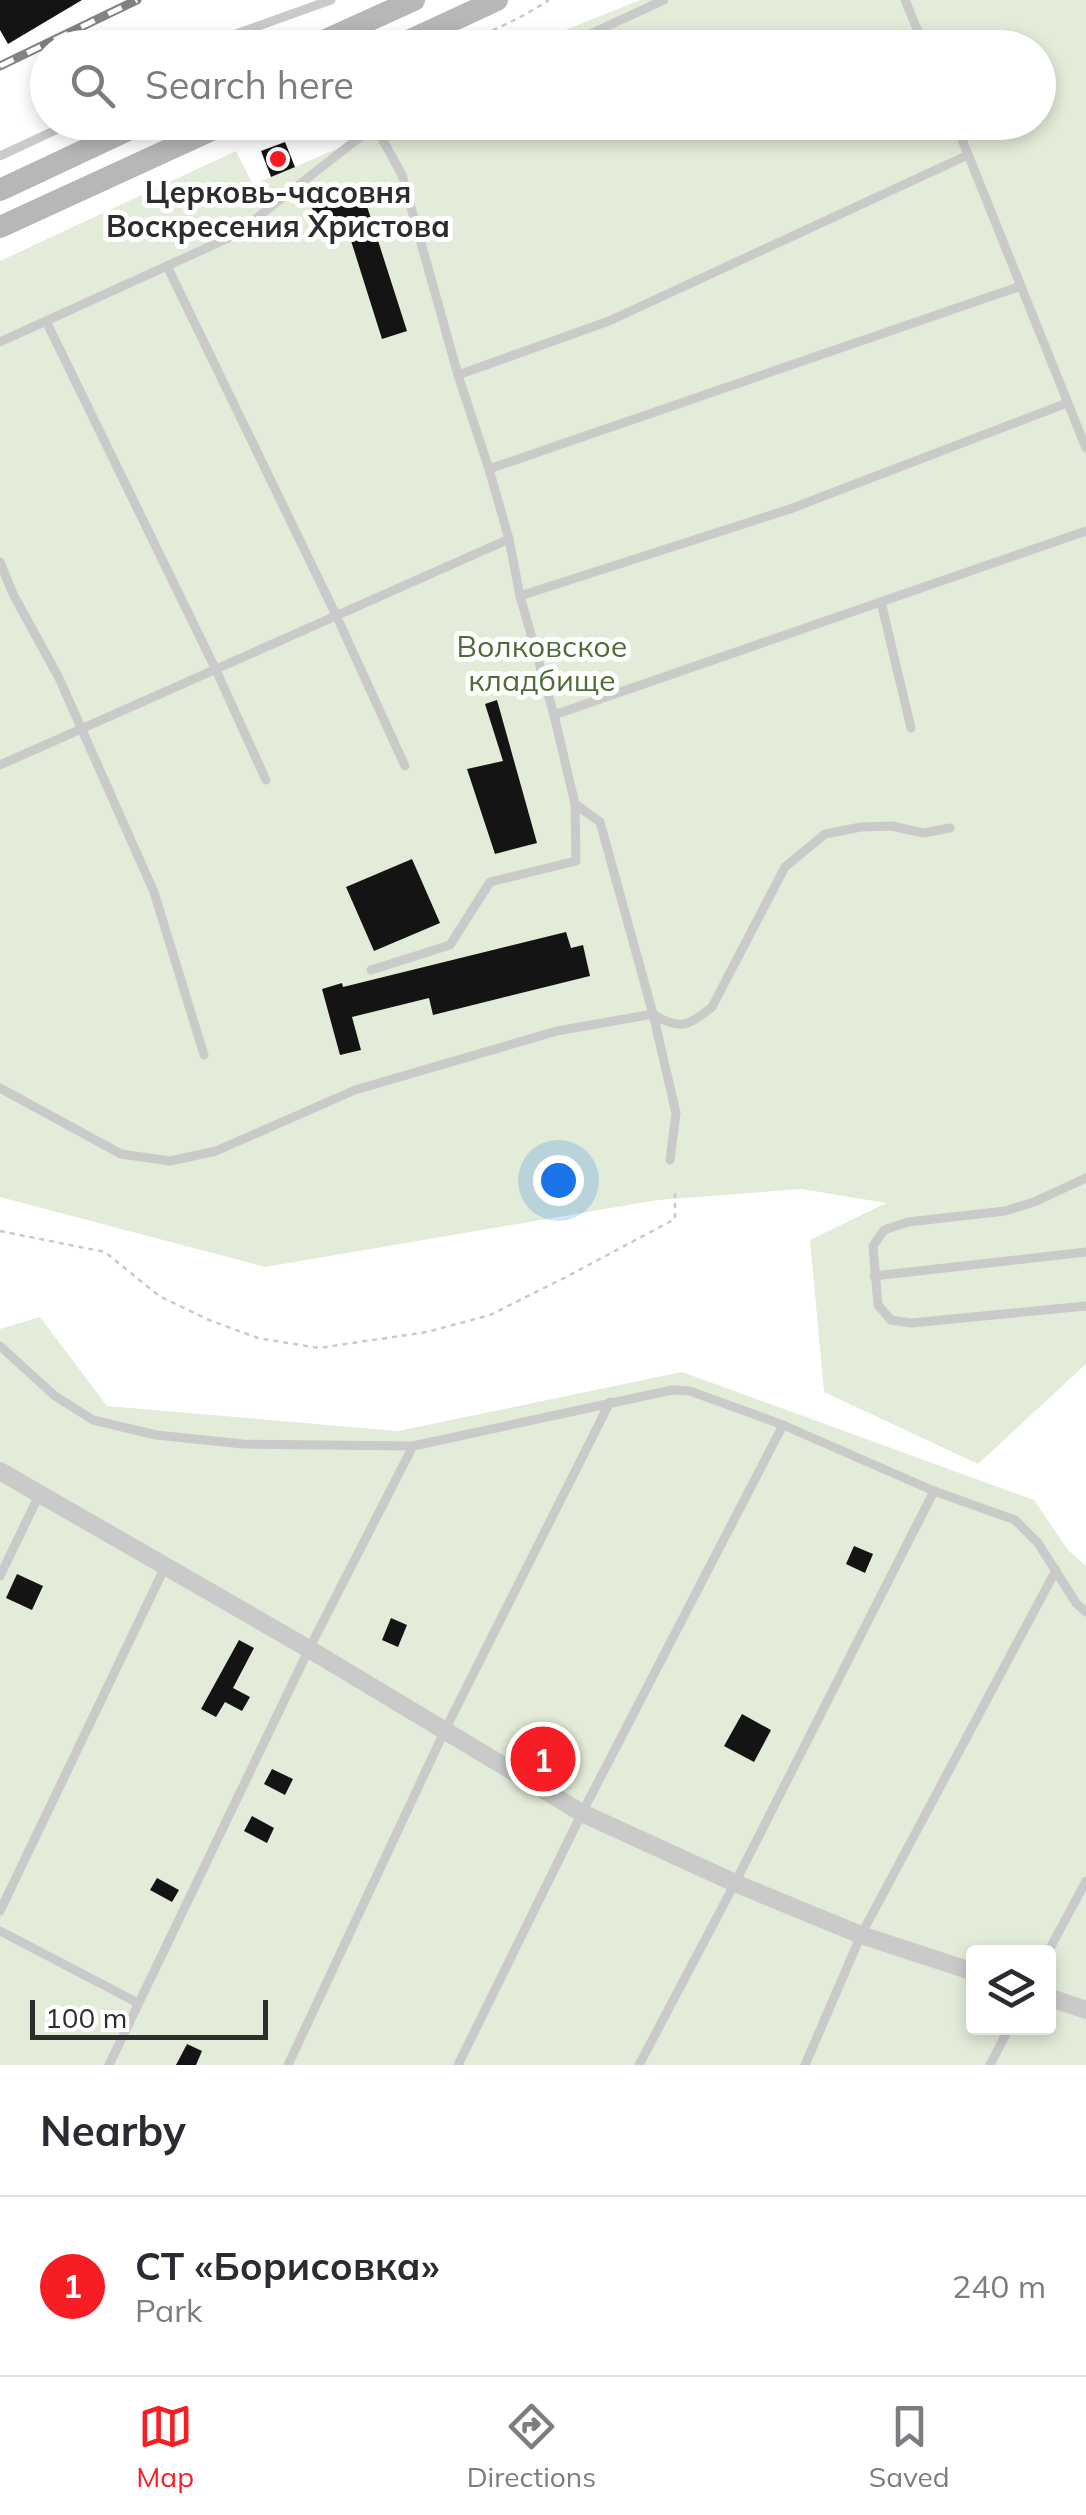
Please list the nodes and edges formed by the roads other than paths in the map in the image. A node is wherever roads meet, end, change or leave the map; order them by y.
1 (332, 0) edge
2 (414, 0) edge
3 (497, 0) edge
4 (664, 0) edge
5 (905, 0) edge
6 (247, 30) edge
7 (348, 30) edge
8 (431, 30) edge
9 (599, 30) edge
10 (917, 30) edge
11 (34, 140) edge
12 (107, 140) edge
13 (190, 140) edge
14 (357, 140) edge
15 (385, 140) edge
16 (962, 140) edge
17 (968, 155) junction
18 (0, 156) edge
19 (0, 190) edge
20 (0, 228) edge
21 (167, 266) junction
22 (1021, 286) junction
23 (46, 321) junction
24 (0, 342) edge
25 (458, 375) junction
26 (1067, 403) junction
27 (1086, 448) edge
28 (489, 469) junction
29 (1086, 531) edge
30 (509, 539) junction
31 (0, 562) edge
32 (520, 596) junction
33 (881, 602) junction
34 (336, 615) junction
35 (215, 668) junction
36 (554, 716) junction
37 (81, 728) junction
38 (911, 728) dead end
39 (0, 765) edge
40 (405, 766) dead end
41 (266, 780) dead end
42 (575, 804) junction
43 (950, 828) dead end
44 (372, 970) dead end
45 (654, 1014) junction
46 (204, 1055) dead end
47 (0, 1088) edge
48 (670, 1160) dead end
49 (1086, 1178) edge
50 (1086, 1252) edge
51 (874, 1276) junction
52 (1086, 1306) edge
53 (0, 1346) edge
54 (610, 1402) junction
55 (782, 1425) junction
56 (413, 1446) junction
57 (0, 1471) edge
58 (934, 1491) junction
59 (40, 1493) junction
60 (165, 1567) junction
61 (1056, 1570) junction
62 (0, 1576) edge
63 (1086, 1612) edge
64 (309, 1649) junction
65 (445, 1730) junction
66 (582, 1814) junction
67 (1086, 1881) edge
68 (735, 1883) junction
69 (0, 1912) edge
70 (0, 1932) edge
71 (861, 1934) junction
72 (1052, 1945) edge
73 (966, 1969) edge
74 (1056, 2001) edge
75 (138, 2004) junction
76 (1086, 2010) edge
77 (1005, 2035) edge
78 (109, 2065) edge
79 (288, 2065) edge
80 (458, 2065) edge
81 (639, 2065) edge
82 (805, 2065) edge
83 (990, 2065) edge

1 - 6 lane
2 - 7 main road
3 - 8 main road
4 - 9 lane
5 - 10 lane
11 - 18 lane
12 - 19 main road
13 - 20 main road
14 - 21 lane
15 - 25 lane
16 - 17 lane
17 - 22 lane
17 - 25 lane
21 - 23 lane
21 - 34 lane
22 - 26 lane
22 - 28 lane
23 - 24 lane
23 - 35 lane
25 - 28 lane
26 - 27 lane
26 - 32 lane
28 - 30 lane
29 - 33 lane
30 - 32 lane
30 - 34 lane
31 - 37 lane
32 - 36 lane
33 - 36 lane
33 - 38 lane
34 - 35 lane
34 - 40 lane
35 - 37 lane
35 - 41 lane
36 - 42 lane
37 - 39 lane
37 - 46 lane
42 - 44 lane
42 - 45 lane
43 - 45 lane
45 - 47 lane
45 - 48 lane
49 - 51 lane
50 - 51 lane
51 - 52 lane
53 - 56 lane
54 - 55 lane
54 - 56 lane
54 - 65 lane
55 - 58 lane
55 - 66 lane
56 - 64 lane
57 - 59 street
58 - 61 lane
58 - 68 lane
59 - 60 street
59 - 62 lane
60 - 64 street
60 - 69 lane
61 - 63 lane
61 - 71 lane
64 - 65 street
64 - 75 lane
65 - 66 street
65 - 79 lane
66 - 68 street
66 - 80 lane
67 - 72 lane
68 - 71 street
68 - 81 lane
70 - 75 lane
71 - 73 street
71 - 82 lane
74 - 76 street
75 - 78 lane
77 - 83 lane

